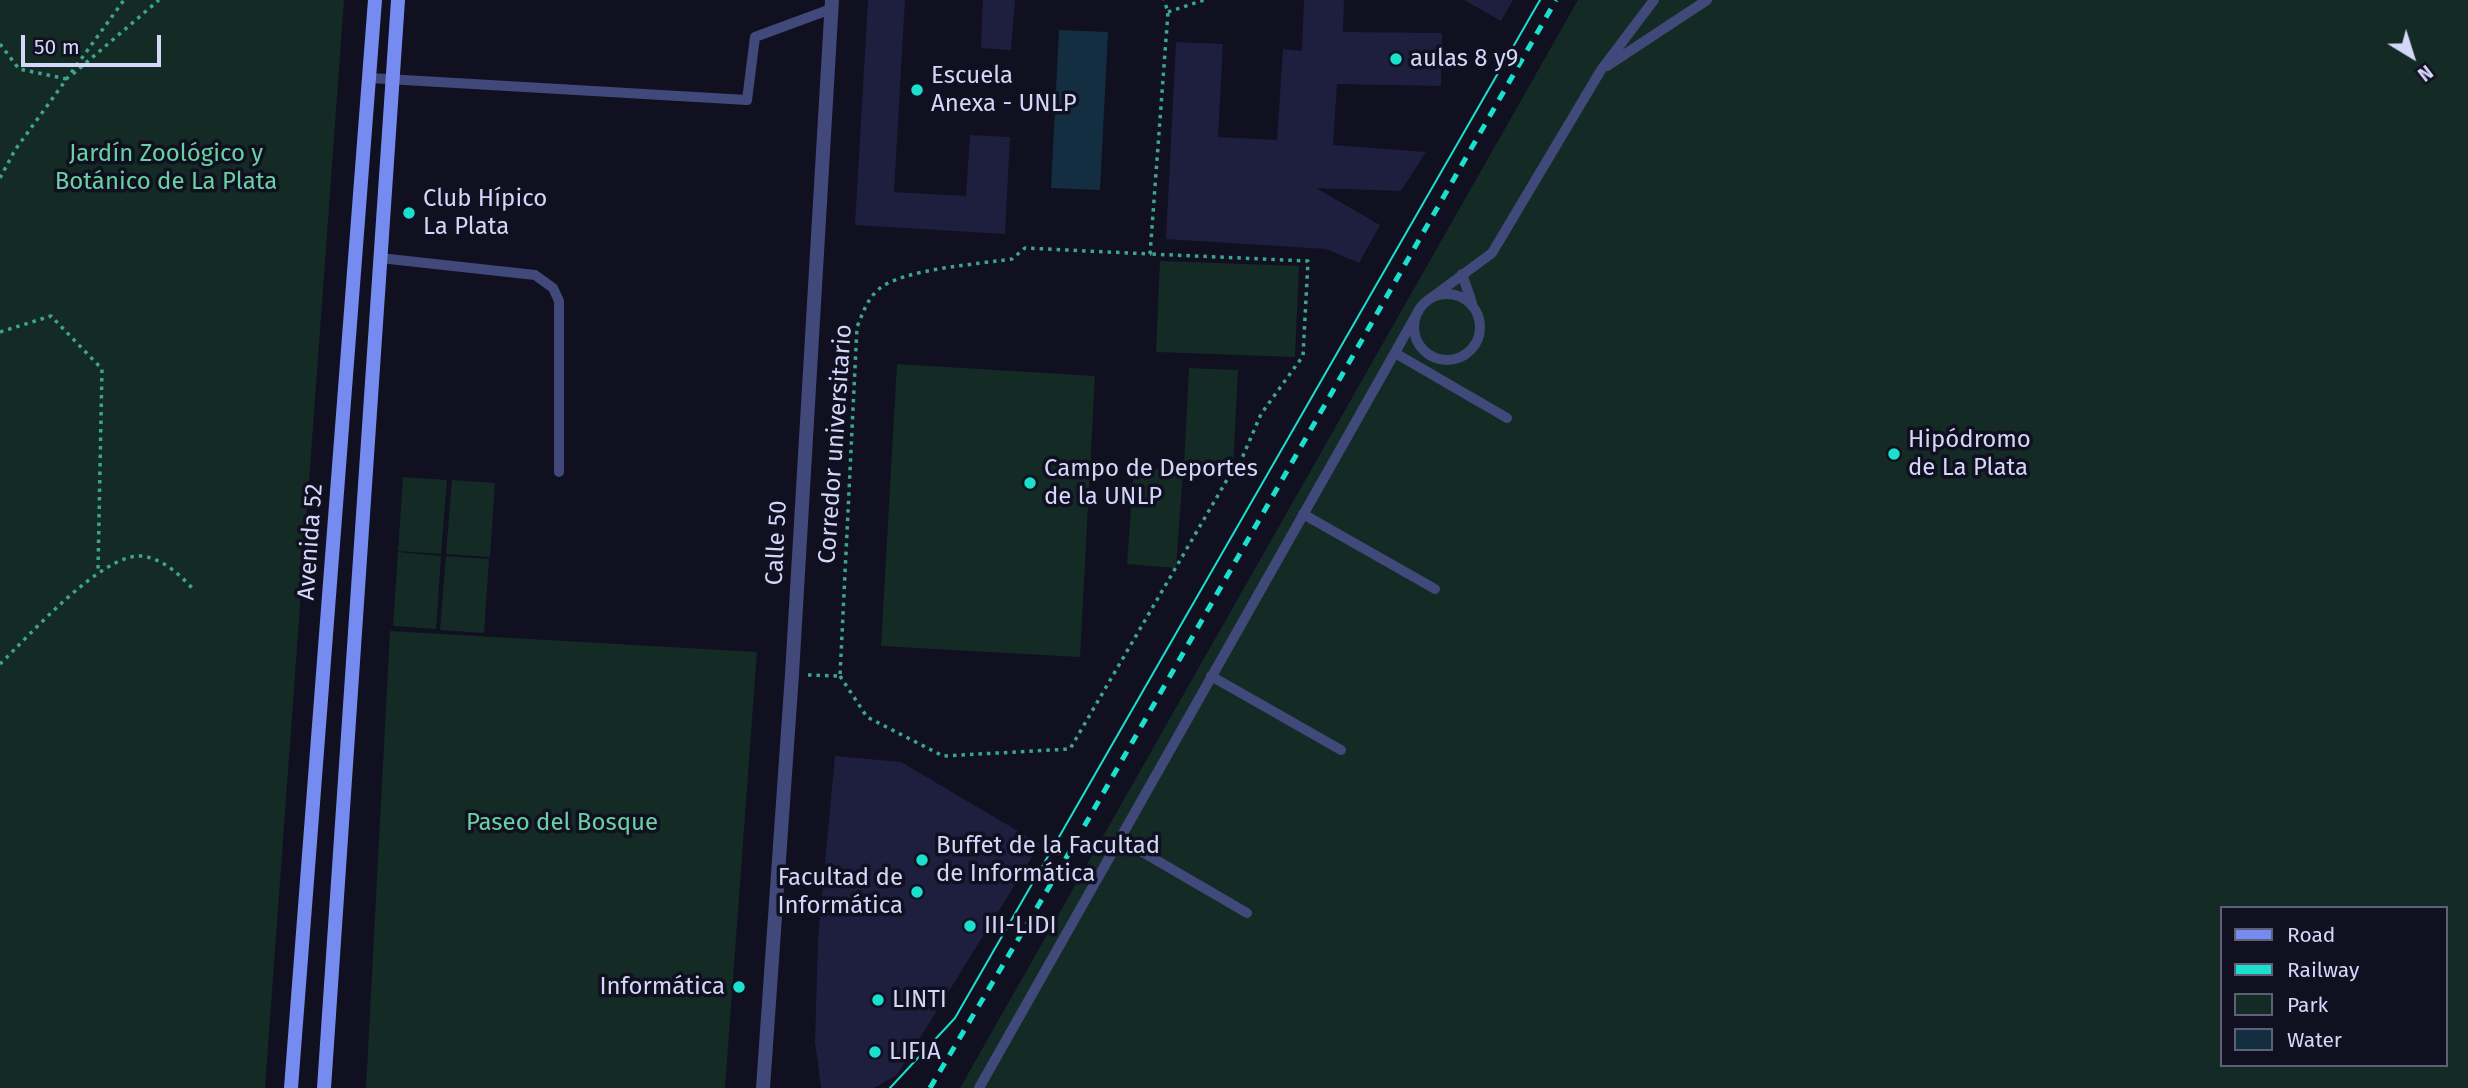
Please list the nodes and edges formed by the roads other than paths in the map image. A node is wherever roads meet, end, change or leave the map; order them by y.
1 (374, 0) edge
2 (398, 0) edge
3 (1654, 0) edge
4 (1707, 0) edge
5 (831, 5) edge
6 (1601, 70) junction
7 (370, 78) junction
8 (392, 79) junction
9 (380, 258) junction
10 (1462, 274) junction
11 (1427, 301) junction
12 (1419, 310) junction
13 (1476, 311) junction
14 (1395, 353) junction
15 (1507, 418) dead end
16 (559, 472) dead end
17 (1303, 514) junction
18 (1435, 589) dead end
19 (1211, 676) junction
20 (1341, 750) dead end
21 (1120, 839) junction
22 (1247, 914) dead end
23 (291, 1088) edge
24 (324, 1088) edge
25 (763, 1088) edge
26 (979, 1088) edge

1 - 7 main road, Avenida 52
2 - 8 main road, Avenida 52
3 - 6 lane
4 - 6 lane
5 - 8 lane
5 - 25 street, Calle 50
6 - 10 lane
7 - 8 lane
7 - 23 main road, Avenida 52
8 - 9 main road, Avenida 52
9 - 16 lane
9 - 24 main road, Avenida 52
10 - 11 lane
10 - 13 lane
11 - 12 lane
11 - 13 lane
12 - 13 lane
12 - 14 lane
14 - 15 lane
14 - 17 lane
17 - 18 lane
17 - 19 lane
19 - 20 lane
19 - 21 lane
21 - 22 lane
21 - 26 lane

